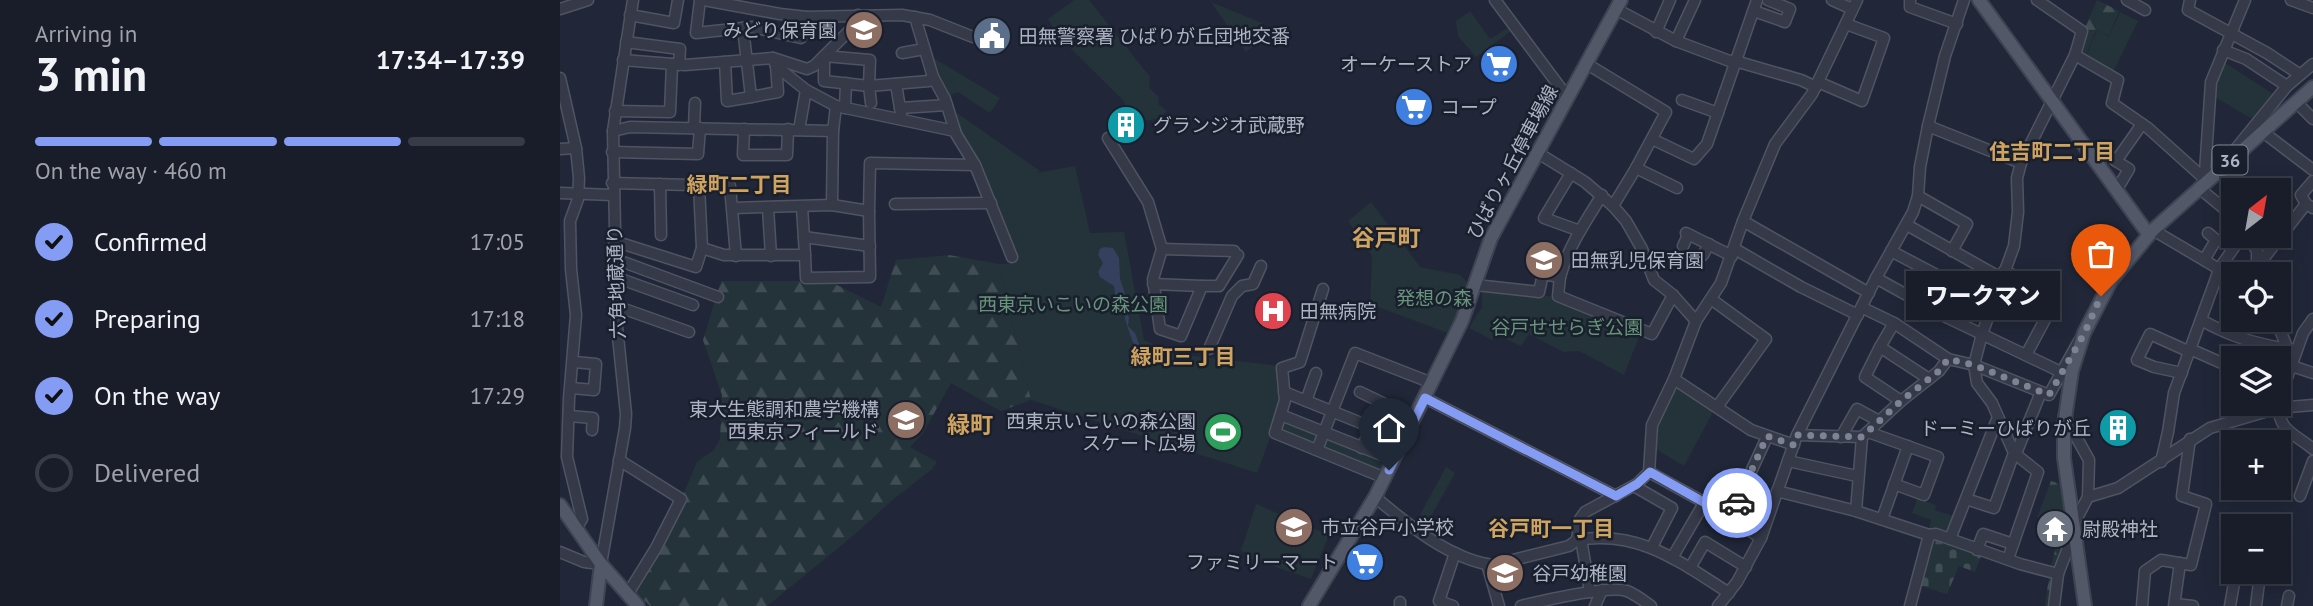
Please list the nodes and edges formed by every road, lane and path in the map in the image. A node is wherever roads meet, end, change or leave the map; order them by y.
1 (587, 0) edge
2 (633, 0) edge
3 (678, 0) edge
4 (702, 0) edge
5 (1495, 0) edge
6 (1670, 0) edge
7 (1695, 0) edge
8 (1768, 0) edge
9 (1832, 0) edge
10 (1910, 0) edge
11 (1964, 0) edge
12 (1979, 0) edge
13 (2037, 0) edge
14 (2127, 0) edge
15 (2190, 0) edge
16 (2245, 0) edge
17 (2291, 0) edge
18 (1618, 5) edge
19 (1756, 5) edge
20 (1855, 5) edge
21 (2313, 8) edge
22 (560, 9) edge
23 (2145, 10) dead end
24 (630, 15) junction
25 (858, 15) junction
26 (807, 17) junction
27 (915, 17) junction
28 (1846, 24) junction
29 (1957, 24) junction
30 (743, 28) junction
31 (1656, 32) junction
32 (2230, 34) junction
33 (973, 37) dead end
34 (1676, 41) junction
35 (626, 42) junction
36 (924, 49) junction
37 (2223, 50) junction
38 (902, 53) dead end
39 (2075, 55) junction
40 (824, 56) junction
41 (623, 60) junction
42 (747, 60) junction
43 (725, 62) junction
44 (774, 62) junction
45 (1735, 62) junction
46 (676, 64) junction
47 (1587, 64) junction
48 (2313, 64) edge
49 (2299, 74) junction
50 (933, 77) junction
51 (561, 83) edge
52 (846, 83) junction
53 (895, 84) junction
54 (1817, 85) junction
55 (869, 86) junction
56 (2287, 86) junction
57 (2313, 87) edge
58 (806, 90) junction
59 (751, 97) junction
60 (1568, 98) junction
61 (1682, 100) dead end
62 (2296, 102) junction
63 (695, 103) dead end
64 (871, 103) dead end
65 (2052, 103) junction
66 (947, 105) junction
67 (840, 107) junction
68 (900, 108) junction
69 (615, 111) junction
70 (1718, 113) junction
71 (564, 114) edge
72 (2313, 119) edge
73 (902, 122) junction
74 (2142, 124) junction
75 (1927, 125) junction
76 (697, 128) junction
77 (744, 129) junction
78 (794, 130) junction
79 (613, 131) junction
80 (833, 131) junction
81 (955, 131) junction
82 (2263, 132) junction
83 (1108, 138) dead end
84 (1652, 139) junction
85 (576, 148) junction
86 (560, 149) edge
87 (612, 152) junction
88 (1538, 153) junction
89 (2093, 159) junction
90 (2116, 161) junction
91 (2021, 163) junction
92 (975, 165) junction
93 (2222, 167) junction
94 (1636, 168) junction
95 (2313, 170) edge
96 (1571, 173) junction
97 (2313, 181) edge
98 (612, 183) junction
99 (660, 184) junction
100 (2203, 185) junction
101 (699, 186) junction
102 (1677, 188) dead end
103 (2116, 191) junction
104 (560, 193) edge
105 (578, 194) junction
106 (613, 195) junction
107 (1602, 195) junction
108 (1917, 196) junction
109 (991, 203) junction
110 (895, 204) dead end
111 (2221, 204) edge
112 (832, 205) junction
113 (1613, 206) junction
114 (2310, 206) edge
115 (802, 207) junction
116 (733, 208) junction
117 (768, 208) junction
118 (869, 211) junction
119 (1743, 221) junction
120 (1907, 225) junction
121 (1580, 231) junction
122 (2151, 233) junction
123 (2208, 233) dead end
124 (661, 235) dead end
125 (804, 237) junction
126 (614, 241) junction
127 (1709, 244) junction
128 (870, 246) junction
129 (1683, 246) dead end
130 (702, 248) junction
131 (2235, 248) edge
132 (1162, 249) junction
133 (1891, 251) junction
134 (1952, 251) junction
135 (1733, 252) junction
136 (806, 255) junction
137 (1703, 255) dead end
138 (736, 256) junction
139 (771, 256) junction
140 (1012, 257) dead end
141 (615, 259) junction
142 (2204, 260) junction
143 (2264, 262) edge
144 (1261, 266) dead end
145 (2219, 269) junction
146 (2003, 274) junction
147 (615, 277) junction
148 (1560, 277) junction
149 (1876, 278) junction
150 (1153, 284) junction
151 (1476, 285) junction
152 (1202, 286) junction
153 (1323, 289) dead end
154 (699, 290) junction
155 (1869, 293) junction
156 (1673, 295) junction
157 (718, 297) dead end
158 (1711, 299) junction
159 (1992, 304) junction
160 (616, 306) junction
161 (1861, 311) junction
162 (2313, 318) edge
163 (2201, 320) junction
164 (1696, 321) junction
165 (1894, 323) junction
166 (689, 332) dead end
167 (1982, 334) junction
168 (2084, 334) junction
169 (2271, 346) edge
170 (1880, 348) junction
171 (1209, 349) dead end
172 (2190, 350) junction
173 (2026, 355) junction
174 (1948, 359) junction
175 (2291, 359) edge
176 (2221, 363) edge
177 (560, 364) edge
178 (2293, 364) junction
179 (573, 365) junction
180 (1974, 365) junction
181 (2291, 367) edge
182 (2061, 372) junction
183 (1316, 373) dead end
184 (2182, 373) junction
185 (2313, 373) edge
186 (1674, 379) junction
187 (1929, 379) junction
188 (1432, 383) junction
189 (1284, 392) junction
190 (1360, 392) dead end
191 (2041, 392) junction
192 (567, 394) edge
193 (1425, 398) junction
194 (1306, 401) junction
195 (1901, 401) junction
196 (2291, 405) edge
197 (2313, 405) edge
198 (1717, 407) junction
199 (1332, 411) junction
200 (2064, 414) junction
201 (1281, 415) junction
202 (569, 416) junction
203 (2245, 416) edge
204 (2280, 416) edge
205 (1998, 417) junction
206 (1415, 418) junction
207 (1879, 421) junction
208 (592, 430) dead end
209 (1324, 432) junction
210 (1865, 434) junction
211 (1767, 436) junction
212 (1841, 437) junction
213 (2190, 439) junction
214 (1795, 440) junction
215 (1908, 446) junction
216 (1362, 448) junction
217 (2313, 449) edge
218 (1317, 450) junction
219 (2014, 453) junction
220 (619, 460) junction
221 (1394, 460) junction
222 (1788, 461) junction
223 (2313, 461) edge
224 (2161, 462) junction
225 (1650, 472) junction
226 (1857, 476) junction
227 (1385, 478) junction
228 (1894, 484) junction
229 (1634, 486) junction
230 (1777, 491) junction
231 (1616, 496) junction
232 (2300, 496) dead end
233 (1375, 497) junction
234 (2088, 497) junction
235 (1966, 499) junction
236 (1704, 503) junction
237 (560, 505) edge
238 (1856, 510) junction
239 (1730, 517) junction
240 (1881, 519) junction
241 (2073, 527) junction
242 (576, 529) junction
243 (1929, 534) junction
244 (1761, 538) junction
245 (1950, 539) junction
246 (1579, 540) junction
247 (2013, 544) junction
248 (1652, 547) junction
249 (1978, 550) junction
250 (560, 552) edge
251 (1455, 553) junction
252 (1672, 558) junction
253 (2008, 559) junction
254 (2180, 563) junction
255 (601, 564) junction
256 (1487, 564) junction
257 (1746, 567) junction
258 (1690, 568) junction
259 (2057, 574) junction
260 (2234, 584) edge
261 (2259, 584) edge
262 (1602, 590) junction
263 (1590, 592) junction
264 (1729, 593) junction
265 (627, 594) junction
266 (1570, 601) edge
267 (1314, 604) edge
268 (1648, 605) edge
269 (2174, 605) edge
270 (596, 606) edge
271 (638, 606) edge
272 (1453, 606) edge
273 (1499, 606) edge
274 (1521, 606) edge
275 (1595, 606) edge
276 (1718, 606) edge
277 (1910, 606) edge
278 (2054, 606) edge
279 (2085, 606) edge
280 (2143, 606) edge
281 (2193, 606) edge
282 (2230, 606) edge
283 (2256, 606) edge

1 - 22 street
2 - 24 street, 六角地蔵通り
3 - 24 street
4 - 26 street
4 - 30 street
5 - 60 street
6 - 31 street
7 - 34 street
8 - 19 street
9 - 20 street
10 - 29 street
11 - 29 street
12 - 65 main road
13 - 39 street
14 - 23 street
15 - 32 street
16 - 32 street
17 - 21 street
18 - 31 street
18 - 47 main road, ひばりヶ丘停車場線
19 - 45 street
20 - 28 street
24 - 35 street, 六角地蔵通り
25 - 26 street
25 - 27 street
25 - 40 street
26 - 30 street
27 - 33 street
27 - 36 street
28 - 54 street
28 - 54 street
29 - 75 street
30 - 42 street
31 - 34 street
32 - 37 street
32 - 49 street
34 - 45 street
35 - 41 street, 六角地蔵通り
35 - 46 street
36 - 38 street
36 - 50 street
37 - 56 street
37 - 100 street
39 - 65 street
39 - 74 street
40 - 44 street
40 - 52 street
40 - 55 street
41 - 46 street
41 - 69 street, 六角地蔵通り
42 - 43 street
42 - 44 street
42 - 59 street
43 - 46 street
43 - 59 street
44 - 58 street
44 - 59 street
45 - 54 street
45 - 70 street
46 - 69 street
47 - 60 main road, ひばりヶ丘停車場線
47 - 84 street
48 - 49 street
49 - 56 street
50 - 53 street
50 - 66 street
51 - 71 street
52 - 55 street
52 - 67 street
53 - 55 street
53 - 68 street
54 - 119 street
55 - 64 street
56 - 93 street
57 - 62 main road, 36
58 - 67 street
58 - 78 street
60 - 88 main road, ひばりヶ丘停車場線
61 - 70 street
62 - 72 street
62 - 82 main road, 36
63 - 76 street
65 - 89 main road
65 - 91 street
66 - 68 street
66 - 81 street
67 - 73 street
67 - 80 street
68 - 73 street
69 - 79 street, 六角地蔵通り
70 - 84 street
71 - 85 street
73 - 81 street
74 - 90 street
74 - 100 street
75 - 91 street
75 - 108 street
76 - 77 street
76 - 79 street
76 - 87 street
77 - 78 street
77 - 78 street
78 - 80 street
79 - 87 street, 六角地蔵通り
80 - 112 street
81 - 92 street
82 - 93 main road, 36
82 - 95 street
83 - 132 street
84 - 94 street
85 - 86 street
85 - 105 street
87 - 98 street, 六角地蔵通り
88 - 96 street
88 - 151 main road, ひばりヶ丘停車場線
89 - 90 street
89 - 103 main road
90 - 103 street
91 - 146 street
92 - 109 street
92 - 118 street
93 - 100 main road, 36
94 - 102 street
94 - 113 street
96 - 107 street
96 - 121 street
97 - 114 street
98 - 99 street
98 - 106 street, 六角地蔵通り
99 - 101 street
99 - 124 street
100 - 111 street
100 - 122 main road, 36
101 - 116 street
101 - 130 street
103 - 122 main road
104 - 105 street
105 - 106 street
105 - 179 street
106 - 126 street, 六角地蔵通り
107 - 113 street
107 - 121 street
108 - 120 street
108 - 134 street
109 - 110 street
109 - 140 street
112 - 115 street
112 - 118 street
113 - 156 street
114 - 143 street
115 - 117 street
115 - 125 street
116 - 117 street
116 - 138 street
117 - 139 street
118 - 128 street
119 - 135 street
119 - 155 street
120 - 133 street
120 - 134 street
121 - 148 street
122 - 142 street
122 - 168 main road, 36
123 - 142 street
125 - 128 street
125 - 136 street
126 - 130 street
126 - 141 street, 六角地蔵通り
127 - 129 street
127 - 135 street
127 - 137 street
128 - 136 street
130 - 138 street
131 - 145 street
132 - 150 street
132 - 152 street
133 - 149 street
133 - 159 street
134 - 146 street
135 - 158 street
135 - 161 street
136 - 139 street
138 - 139 street
141 - 147 street, 六角地蔵通り
141 - 154 street
142 - 145 street
144 - 171 street
145 - 163 street
146 - 159 street
146 - 173 street
147 - 154 street
147 - 160 street, 六角地蔵通り
148 - 151 street
148 - 156 street
149 - 155 street
149 - 167 street
150 - 152 street
150 - 152 street
151 - 188 main road, ひばりヶ丘停車場線
153 - 189 street
154 - 157 street
155 - 161 street
156 - 164 street
158 - 164 street
158 - 198 street
159 - 167 street
160 - 166 street
160 - 220 street, 六角地蔵通り
161 - 165 street
161 - 214 street
162 - 178 street
163 - 169 street
163 - 172 street
164 - 186 street
165 - 170 street
165 - 174 street
167 - 173 street
167 - 180 street
168 - 182 street
168 - 200 main road, 36
170 - 187 street
170 - 195 street
172 - 176 street
172 - 184 street
172 - 184 street
173 - 182 street
174 - 180 street
174 - 187 street
175 - 178 street
177 - 179 street
178 - 181 street
178 - 185 street
179 - 192 street
179 - 192 street
180 - 191 street
180 - 205 street
182 - 191 street
183 - 194 street
184 - 224 street
186 - 198 street
186 - 225 street
187 - 195 street
188 - 193 main road, ひばりヶ丘停車場線
188 - 199 street
189 - 194 street
189 - 201 street
190 - 206 street
191 - 219 street
192 - 202 street
193 - 206 main road, ひばりヶ丘停車場線
193 - 231 street
194 - 199 street
195 - 207 street
196 - 197 street
198 - 211 street
199 - 209 street
199 - 216 street
200 - 234 street
200 - 241 main road, 36
201 - 209 street
201 - 218 street
202 - 208 street
202 - 242 street
203 - 213 street
204 - 217 street
205 - 219 street
205 - 235 street
206 - 221 main road, ひばりヶ丘停車場線
207 - 210 street
207 - 212 street
209 - 216 street
209 - 218 street
210 - 212 street
210 - 215 street
210 - 226 street
211 - 214 street
211 - 239 street
212 - 214 street
213 - 224 street
213 - 254 street
214 - 222 street
215 - 228 street
215 - 228 street
216 - 221 street
218 - 227 street
219 - 235 street
219 - 247 street
220 - 255 street, 六角地蔵通り
220 - 265 street
221 - 227 main road, ひばりヶ丘停車場線
222 - 226 street
222 - 230 street
223 - 232 street
224 - 234 street
225 - 229 street
225 - 236 street
226 - 238 street
227 - 233 main road, ひばりヶ丘停車場線
228 - 240 street
229 - 231 street
229 - 248 street
230 - 238 street
230 - 244 street
231 - 246 street
233 - 251 street
233 - 267 main road, ひばりヶ丘停車場線
234 - 241 street
235 - 245 street
236 - 239 street
236 - 252 street
237 - 242 main road
238 - 240 street
239 - 244 street
240 - 243 street
241 - 259 street
241 - 279 main road, 36
242 - 255 main road
243 - 245 street
243 - 277 street
244 - 257 street
245 - 249 street
246 - 248 street
246 - 256 street
246 - 263 street
247 - 249 street
247 - 253 street
248 - 252 street
249 - 253 street
250 - 255 street
251 - 256 street
251 - 272 street
252 - 258 street
253 - 259 street
254 - 269 street
254 - 280 street
255 - 265 main road
255 - 270 main road
256 - 273 street
257 - 258 street
257 - 264 street
258 - 264 street
259 - 278 street
260 - 282 street
261 - 283 street
262 - 263 street
262 - 268 street
262 - 275 street
263 - 266 street
264 - 276 street
265 - 271 main road
266 - 274 street
269 - 281 street

